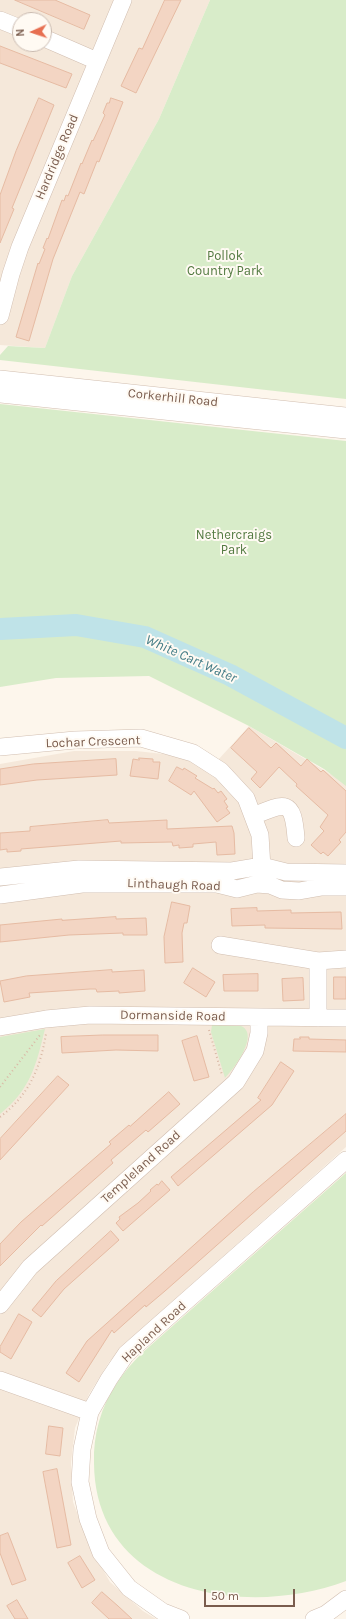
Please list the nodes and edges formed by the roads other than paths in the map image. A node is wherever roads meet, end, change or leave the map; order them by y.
1 (122, 0) edge
2 (0, 20) edge
3 (12, 25) edge
4 (52, 41) edge
5 (97, 61) junction
6 (0, 316) edge
7 (1, 386) edge
8 (346, 416) edge
9 (346, 430) edge
10 (0, 747) edge
11 (253, 816) junction
12 (296, 838) dead end
13 (262, 866) junction
14 (346, 873) edge
15 (0, 877) edge
16 (263, 884) junction
17 (346, 887) edge
18 (0, 895) edge
19 (220, 945) dead end
20 (346, 959) edge
21 (318, 961) junction
22 (259, 1018) junction
23 (318, 1018) junction
24 (346, 1018) edge
25 (0, 1027) edge
26 (346, 1160) edge
27 (0, 1305) edge
28 (0, 1380) edge
29 (90, 1412) junction
30 (346, 1599) edge
31 (161, 1615) edge
32 (181, 1619) edge
33 (314, 1619) edge

1 - 5 street, Hardridge Road
2 - 3 street
4 - 5 street
5 - 6 street, Hardridge Road
7 - 8 street, Corkerhill Road
7 - 9 street, Corkerhill Road
10 - 11 street, Lochar Crescent
11 - 12 street
11 - 13 street, Lochar Crescent
13 - 14 street, Linthaugh Road
13 - 15 street, Linthaugh Road
13 - 16 street, Lochar Crescent
16 - 17 street, Linthaugh Road
16 - 18 street, Linthaugh Road
19 - 21 street
20 - 21 street
21 - 23 street
22 - 23 street, Dormanside Road
22 - 25 street, Dormanside Road
22 - 27 street, Templeland Road
23 - 24 street, Dormanside Road
26 - 29 street, Hapland Road
28 - 29 street
29 - 31 street, Hapland Road
30 - 33 street
31 - 32 street, Hapland Road

